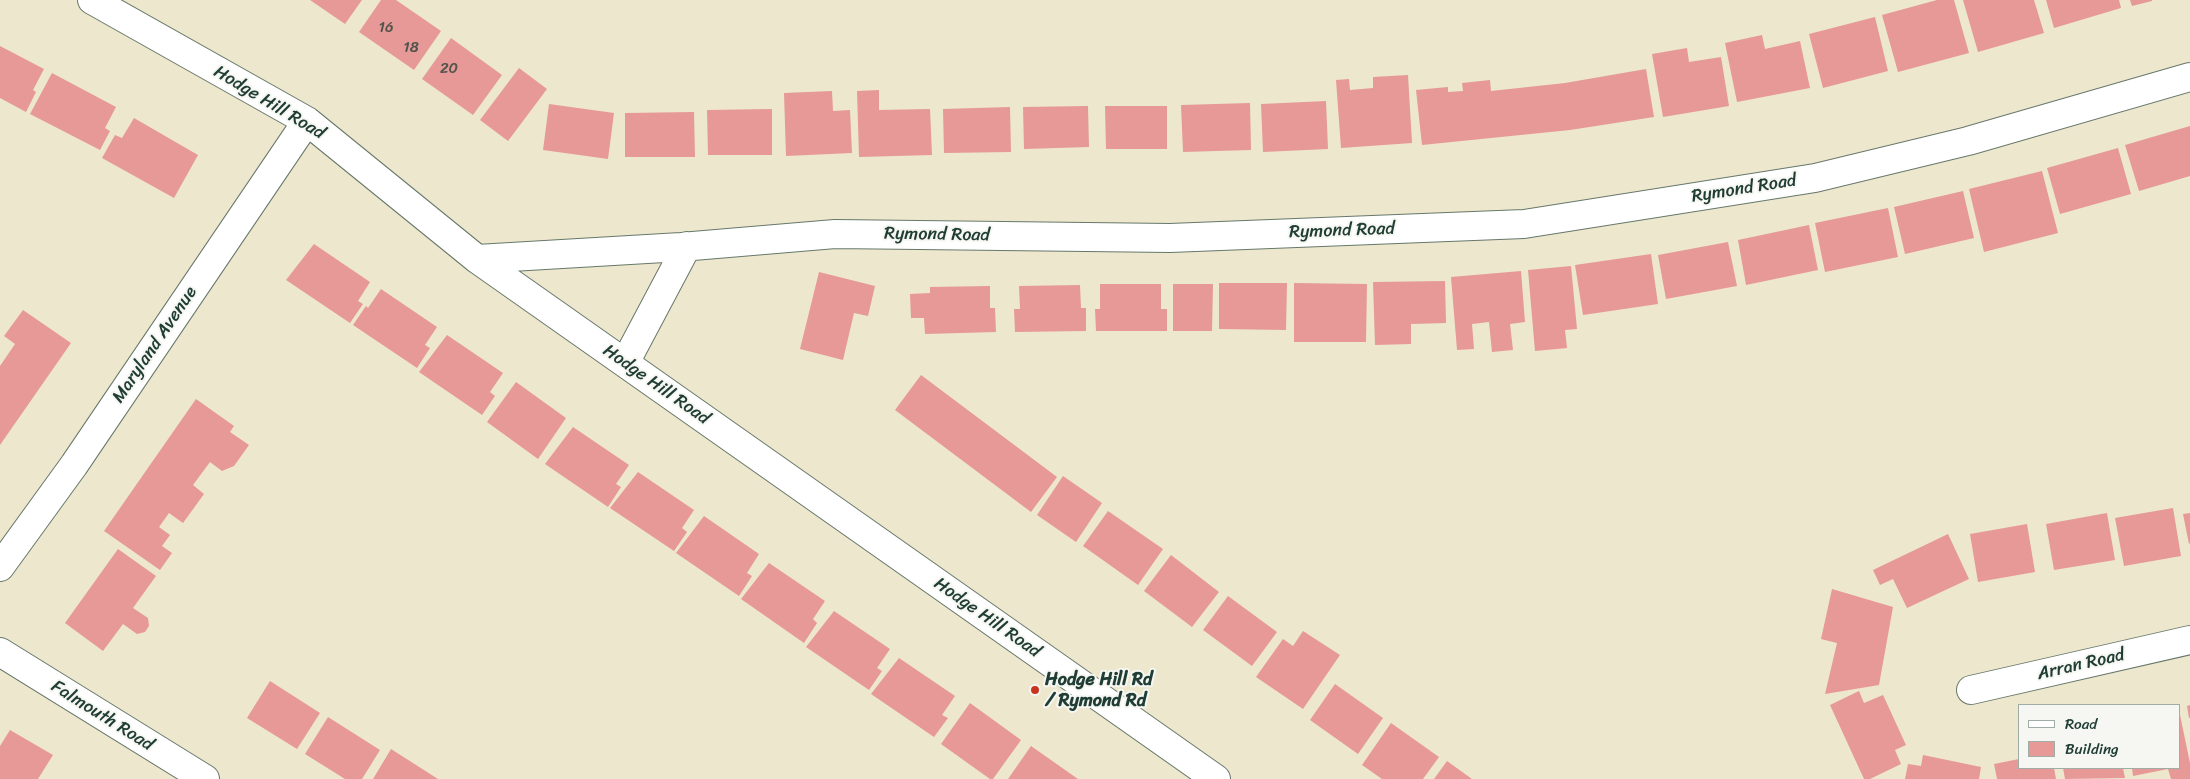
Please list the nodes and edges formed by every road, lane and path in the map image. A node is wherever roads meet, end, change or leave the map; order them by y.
1 (92, 0) edge
2 (2190, 77) edge
3 (307, 122) junction
4 (688, 246) junction
5 (477, 259) junction
6 (625, 363) junction
7 (0, 567) edge
8 (2190, 640) edge
9 (0, 652) edge
10 (1971, 690) dead end
11 (205, 779) edge
12 (1216, 779) edge

1 - 3 street, Hodge Hill Road
2 - 4 street, Rymond Road
3 - 5 street, Hodge Hill Road
3 - 7 street, Maryland Avenue
4 - 5 street, Rymond Road
4 - 6 street
5 - 6 street, Hodge Hill Road
6 - 12 street, Hodge Hill Road
8 - 10 street, Arran Road
9 - 11 street, Falmouth Road

